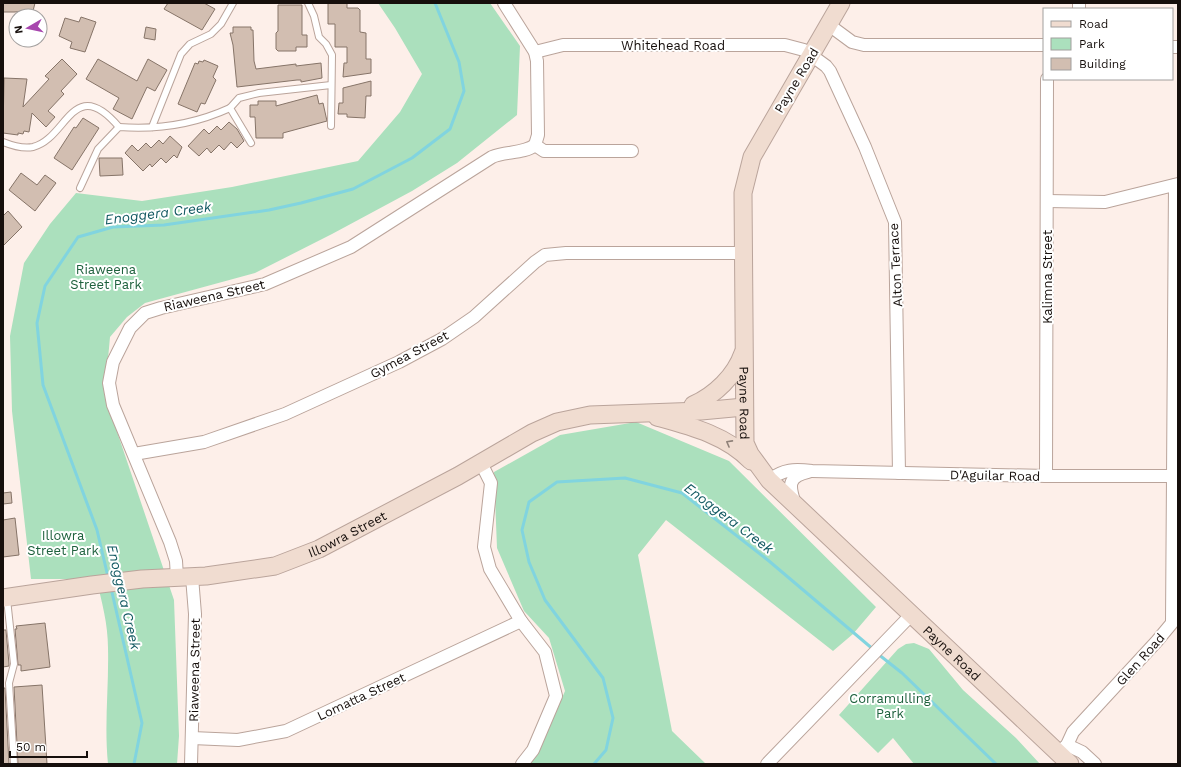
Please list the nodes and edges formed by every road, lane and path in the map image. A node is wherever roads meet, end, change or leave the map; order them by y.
1 (233, 3) edge
2 (308, 3) edge
3 (504, 3) edge
4 (841, 3) edge
5 (829, 25) junction
6 (1043, 45) edge
7 (535, 52) junction
8 (811, 55) junction
9 (1047, 80) edge
10 (331, 85) junction
11 (230, 108) junction
12 (331, 126) dead end
13 (119, 127) junction
14 (152, 127) junction
15 (3, 142) edge
16 (251, 143) dead end
17 (535, 145) junction
18 (632, 151) dead end
19 (1176, 185) edge
20 (80, 188) dead end
21 (1047, 201) junction
22 (743, 253) junction
23 (744, 351) junction
24 (744, 401) junction
25 (694, 406) junction
26 (671, 412) junction
27 (640, 413) junction
28 (134, 454) junction
29 (481, 463) junction
30 (812, 471) junction
31 (899, 473) junction
32 (764, 474) junction
33 (1046, 476) junction
34 (1176, 476) edge
35 (795, 504) junction
36 (185, 577) junction
37 (5, 597) edge
38 (912, 614) junction
39 (522, 620) junction
40 (1175, 624) edge
41 (6, 681) edge
42 (192, 738) junction
43 (1065, 754) edge
44 (14, 764) edge
45 (191, 764) edge
46 (522, 764) edge
47 (767, 764) edge
48 (1095, 764) edge

1 - 14 lane
2 - 10 lane
3 - 7 street
4 - 5 street, Payne Road
5 - 6 street
5 - 8 street, Payne Road
7 - 8 street, Whitehead Road
7 - 17 street
8 - 22 street, Payne Road
8 - 31 street, Alton Terrace
9 - 21 street, Kalimna Street
10 - 11 lane
10 - 12 lane
11 - 14 lane
11 - 16 lane
13 - 14 lane
13 - 15 lane
13 - 20 lane
17 - 18 street
17 - 28 street, Riaweena Street
19 - 21 street
19 - 34 street, Glen Road
21 - 33 street, Kalimna Street
22 - 23 street, Payne Road
22 - 28 street, Gymea Street
23 - 24 street, Payne Road
23 - 25 street
24 - 25 street, Illowra Street
24 - 26 street, Illowra Street
24 - 32 street, Payne Road
25 - 26 street, Illowra Street
26 - 27 street, Illowra Street
27 - 29 street, Illowra Street
32 -> 27 street
28 - 36 street, Riaweena Street
29 - 36 street, Illowra Street
29 - 39 street
30 - 31 street, D'Aguilar Road
30 - 32 street, D'Aguilar Road
30 - 35 street, D'Aguilar Road
31 - 33 street, D'Aguilar Road
32 - 35 street, Payne Road
33 - 34 street, D'Aguilar Road
34 - 40 street, Glen Road
35 - 38 street, Payne Road
36 - 37 street, Illowra Street
36 - 42 street, Riaweena Street
37 - 41 lane
38 - 43 street, Payne Road
38 - 47 street
39 - 42 street, Lomatta Street
39 - 46 street
40 - 43 street, Glen Road
41 - 44 lane
42 - 45 street, Riaweena Street
43 - 48 street, Payne Road

